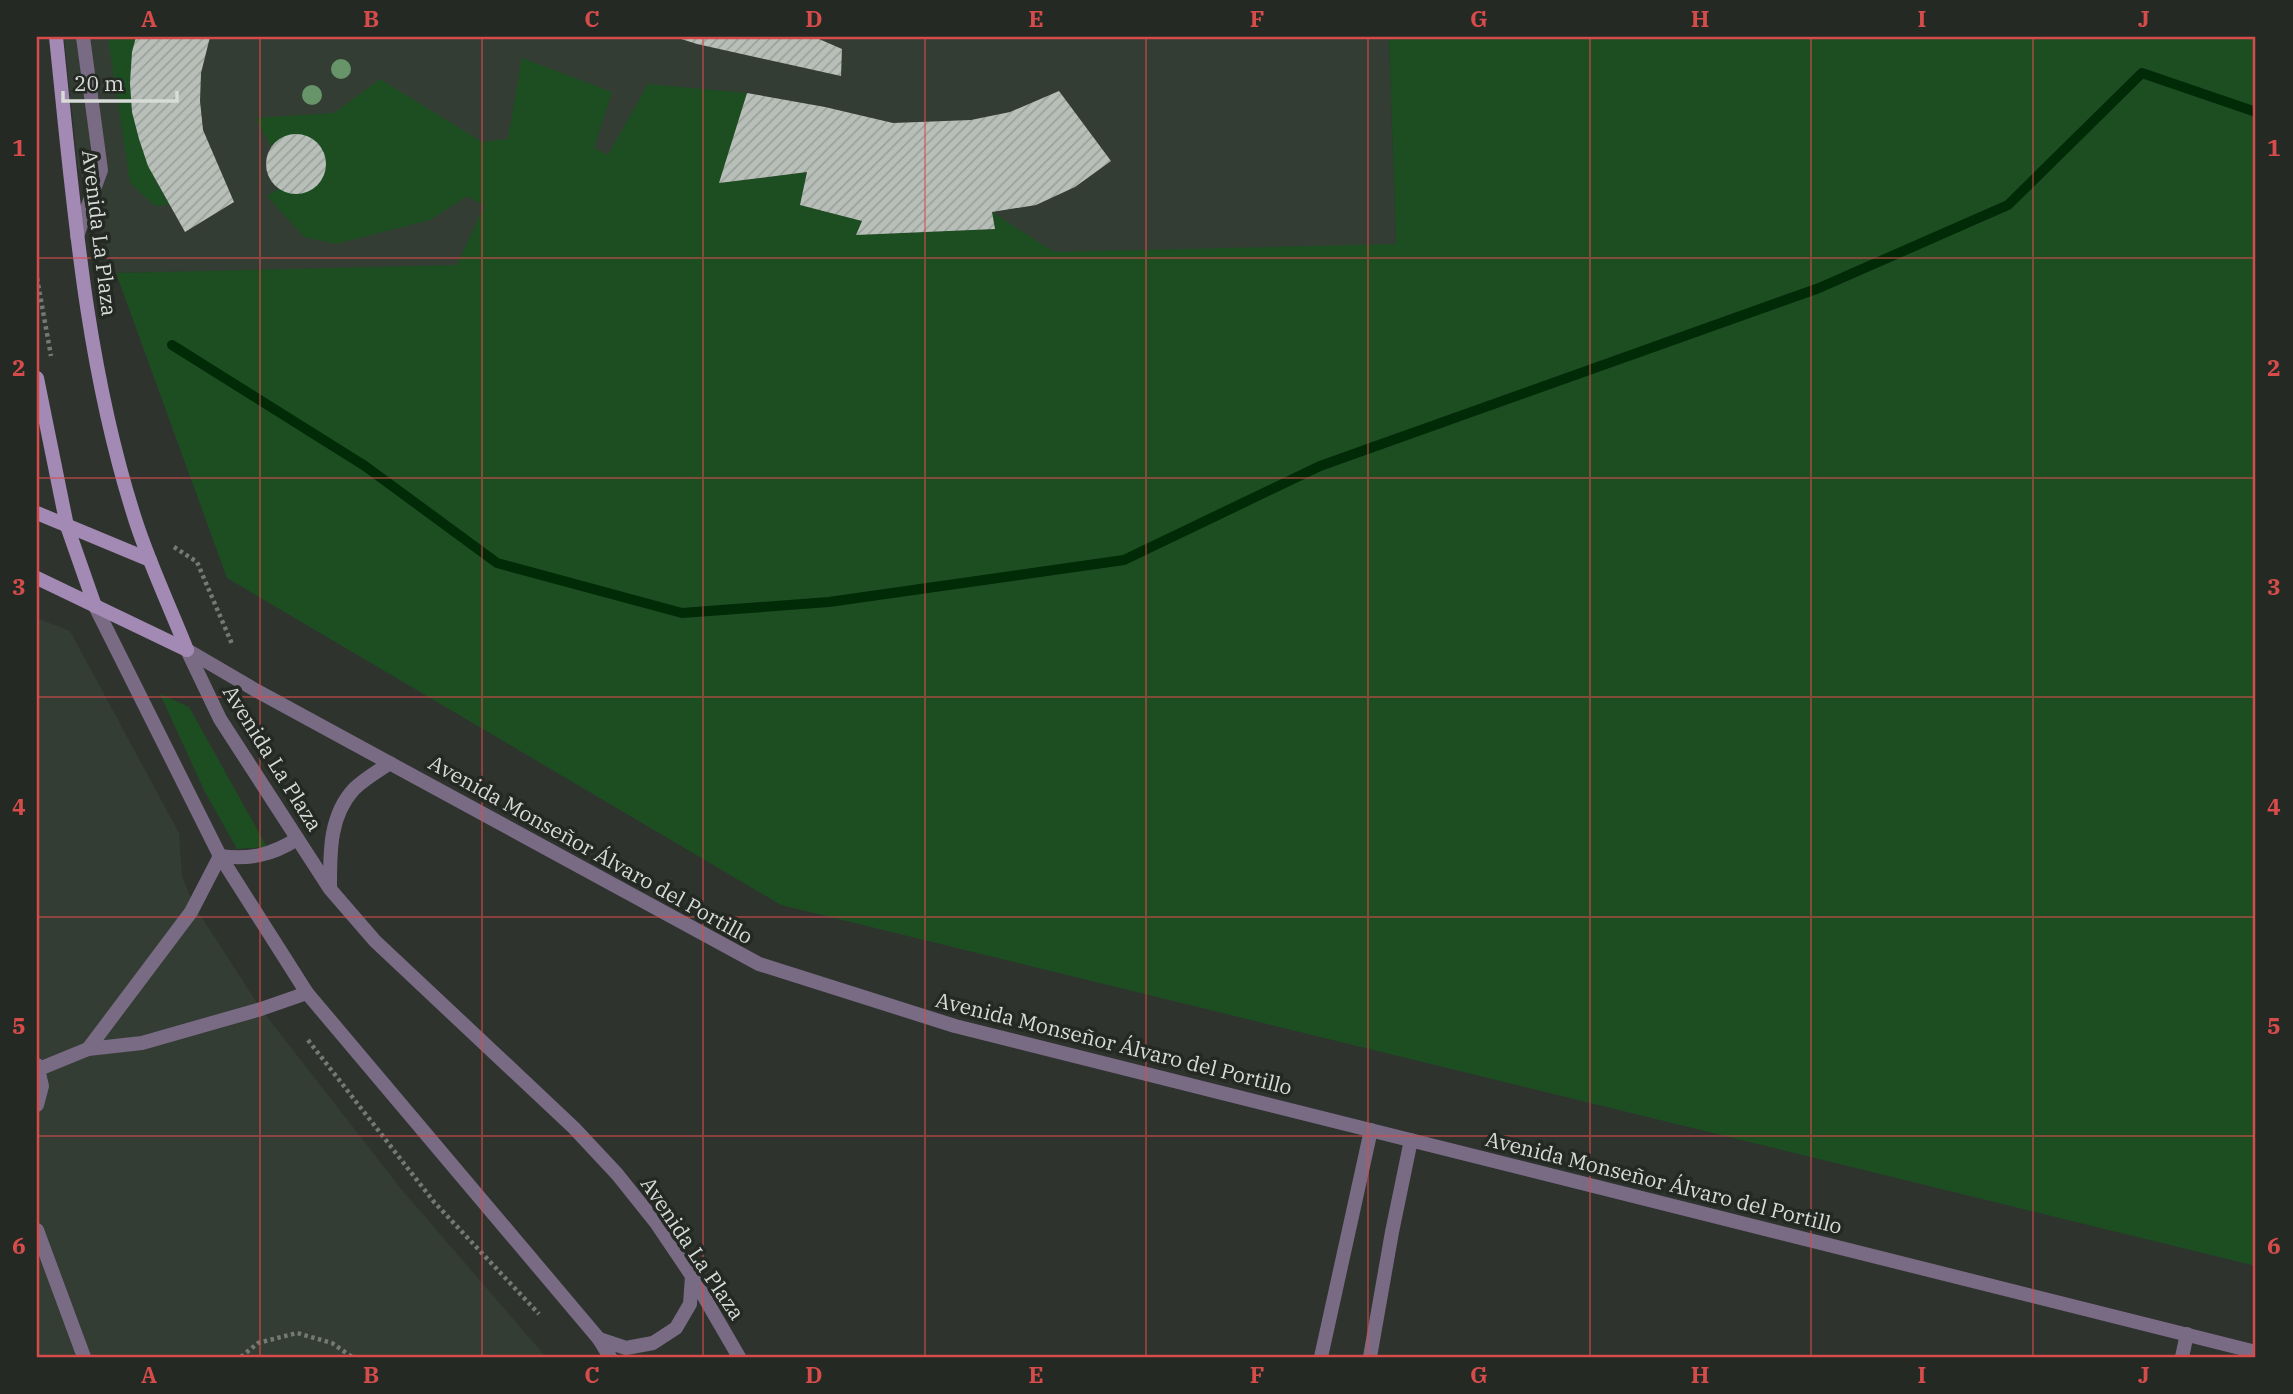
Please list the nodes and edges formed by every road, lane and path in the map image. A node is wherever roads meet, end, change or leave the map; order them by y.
1 (56, 37) edge
2 (83, 37) edge
3 (77, 236) junction
4 (37, 378) edge
5 (37, 513) edge
6 (67, 526) junction
7 (150, 560) junction
8 (197, 562) dead end
9 (37, 578) edge
10 (95, 606) junction
11 (234, 648) dead end
12 (187, 650) junction
13 (390, 763) junction
14 (297, 839) junction
15 (219, 856) junction
16 (330, 889) junction
17 (307, 993) junction
18 (88, 1049) junction
19 (38, 1067) edge
20 (37, 1105) edge
21 (1371, 1130) junction
22 (1411, 1140) junction
23 (37, 1230) edge
24 (692, 1276) junction
25 (2187, 1334) junction
26 (599, 1339) junction
27 (2250, 1353) edge
28 (84, 1357) edge
29 (241, 1357) edge
30 (352, 1357) edge
31 (610, 1357) edge
32 (739, 1357) edge
33 (1321, 1357) edge
34 (1370, 1357) edge
35 (2182, 1357) edge

1 - 3 main road, Avenida La Plaza
2 - 3 street
3 - 7 main road, Avenida La Plaza
4 - 6 main road
5 - 6 main road
6 - 7 main road
6 - 10 main road
7 - 12 main road, Avenida La Plaza
8 - 11 path
9 - 10 main road, Avenida Monseñor Álvaro del Portillo
10 - 12 main road, Avenida Monseñor Álvaro del Portillo
10 - 15 street
12 - 13 street, Avenida Monseñor Álvaro del Portillo
12 - 14 street, Avenida La Plaza
13 - 16 street
13 - 21 street, Avenida Monseñor Álvaro del Portillo
14 - 15 street
14 - 16 street, Avenida La Plaza
15 - 17 street
15 - 18 street
16 - 24 street, Avenida La Plaza
17 - 18 street
17 - 26 street
18 - 19 street
19 - 20 street
21 - 22 street, Avenida Monseñor Álvaro del Portillo
21 - 33 street
22 - 25 street, Avenida Monseñor Álvaro del Portillo
22 - 34 street
23 - 28 street
24 - 26 street
24 - 32 street, Avenida La Plaza
25 - 27 street, Avenida Monseñor Álvaro del Portillo
25 - 35 street
26 - 31 street
29 - 30 path

